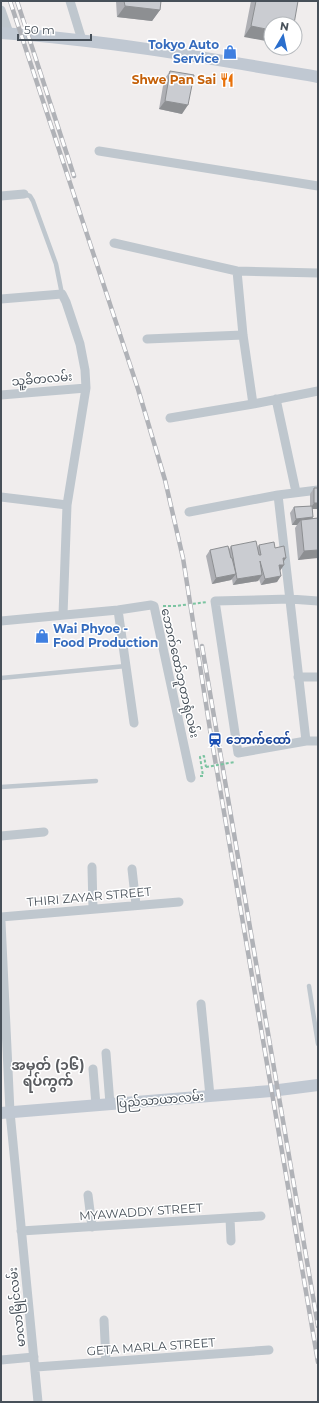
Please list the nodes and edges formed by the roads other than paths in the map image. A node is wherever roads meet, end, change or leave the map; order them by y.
1 (70, 1) edge
2 (1, 10) edge
3 (5, 33) edge
4 (82, 40) junction
5 (318, 78) edge
6 (99, 151) dead end
7 (318, 186) edge
8 (24, 194) joint
9 (1, 196) edge
10 (114, 243) dead end
11 (237, 271) junction
12 (318, 273) edge
13 (62, 294) junction
14 (1, 299) edge
15 (243, 335) junction
16 (147, 339) dead end
17 (86, 388) junction
18 (318, 391) edge
19 (1, 395) edge
20 (276, 399) junction
21 (253, 404) junction
22 (170, 418) dead end
23 (318, 490) edge
24 (296, 492) junction
25 (278, 495) junction
26 (1, 497) edge
27 (67, 505) junction
28 (189, 512) dead end
29 (290, 599) junction
30 (318, 601) edge
31 (118, 610) junction
32 (63, 615) junction
33 (1, 621) edge
34 (126, 666) junction
35 (298, 677) junction
36 (318, 677) edge
37 (1, 678) edge
38 (134, 722) dead end
39 (306, 741) junction
40 (318, 741) edge
41 (191, 778) road end
42 (96, 780) dead end
43 (1, 787) edge
44 (44, 832) dead end
45 (1, 836) edge
46 (92, 867) dead end
47 (132, 869) dead end
48 (179, 902) dead end
49 (136, 905) junction
50 (93, 909) junction
51 (1, 918) edge
52 (1, 922) edge
53 (309, 986) dead end
54 (201, 1004) dead end
55 (318, 1044) edge
56 (106, 1053) dead end
57 (93, 1069) dead end
58 (318, 1085) edge
59 (210, 1096) junction
60 (110, 1104) junction
61 (96, 1105) junction
62 (6, 1113) edge
63 (88, 1195) dead end
64 (261, 1216) dead end
65 (230, 1218) junction
66 (92, 1227) junction
67 (21, 1231) junction
68 (231, 1241) dead end
69 (104, 1320) dead end
70 (269, 1350) dead end
71 (34, 1357) junction
72 (1, 1360) edge
73 (106, 1362) junction
74 (36, 1368) junction
75 (38, 1402) edge

1 - 4 street
2 - 3 street
3 - 4 main road
4 - 5 main road
6 - 7 street
8 - 9 street
8 - 13 lane
10 - 11 street
11 - 12 street
11 - 15 street
13 - 14 street
13 - 17 street
15 - 16 street
15 - 21 street
17 - 19 street, သူ့ခိတလမ်း
17 - 27 street
18 - 20 street
20 - 21 street
20 - 24 street
21 - 22 street
23 - 24 street
24 - 25 street
25 - 28 street
25 - 29 street
26 - 27 street
27 - 32 street
29 - 30 street
29 - 35 street
29 - 39 street
31 - 32 street, ဘောက်ထော်ဘူတာရုံလမ်း
31 - 34 street
31 - 41 street, ဘောက်ထော်ဘူတာရုံလမ်း
32 - 33 street, ဘောက်ထော်ဘူတာရုံလမ်း
34 - 37 lane
34 - 38 street
35 - 36 street
35 - 39 street
39 - 40 street
42 - 43 lane
44 - 45 street
46 - 50 street
47 - 49 street
48 - 49 street, THIRI ZAYAR STREET
49 - 50 street, THIRI ZAYAR STREET
50 - 51 street, THIRI ZAYAR STREET
52 - 62 street, မာလာမြိုင်လမ်း
53 - 55 lane
54 - 59 street
56 - 60 street
57 - 61 street
58 - 59 main road, ပြည်သာယာလမ်း
59 - 60 main road, ပြည်သာယာလမ်း
60 - 61 main road, ပြည်သာယာလမ်း
61 - 62 main road, ပြည်သာယာလမ်း
62 - 67 street, မာလာမြိုင်လမ်း
63 - 66 street
64 - 65 street, MYAWADDY STREET
65 - 66 street, MYAWADDY STREET
65 - 68 street
66 - 67 street, MYAWADDY STREET
67 - 71 street, မာလာမြိုင်လမ်း
69 - 73 street
70 - 73 street, GETA MARLA STREET
71 - 72 street
71 - 74 street, မာလာမြိုင်လမ်း
73 - 74 street, GETA MARLA STREET
74 - 75 street, မာလာမြိုင်လမ်း

